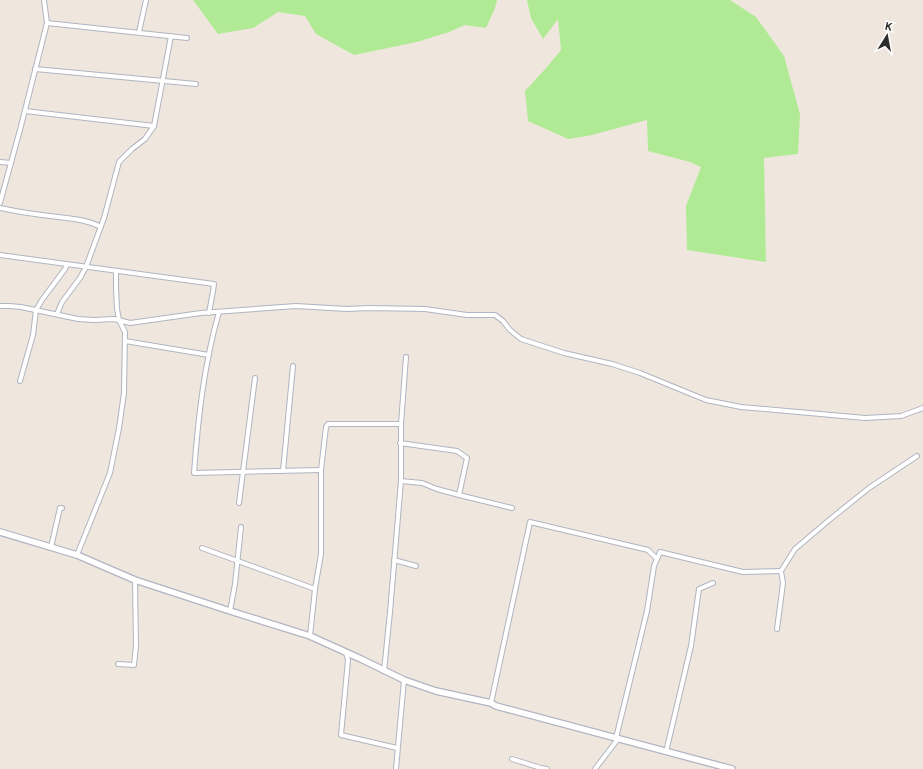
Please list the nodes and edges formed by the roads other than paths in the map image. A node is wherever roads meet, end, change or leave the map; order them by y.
1 (44, 0) edge
2 (146, 0) edge
3 (47, 22) junction
4 (139, 32) junction
5 (171, 36) junction
6 (187, 38) dead end
7 (35, 69) junction
8 (162, 81) junction
9 (196, 84) dead end
10 (24, 111) junction
11 (154, 126) junction
12 (0, 162) edge
13 (11, 163) junction
14 (0, 203) edge
15 (0, 208) edge
16 (101, 227) junction
17 (0, 255) edge
18 (67, 264) junction
19 (86, 267) junction
20 (116, 271) junction
21 (0, 306) edge
22 (36, 310) junction
23 (219, 312) junction
24 (209, 313) junction
25 (57, 314) junction
26 (119, 320) junction
27 (125, 341) junction
28 (209, 355) junction
29 (406, 357) dead end
30 (293, 366) dead end
31 (255, 378) dead end
32 (20, 381) dead end
33 (923, 408) edge
34 (401, 424) junction
35 (400, 443) junction
36 (916, 456) dead end
37 (321, 470) junction
38 (283, 471) junction
39 (244, 472) junction
40 (401, 481) junction
41 (459, 495) junction
42 (239, 503) dead end
43 (62, 508) dead end
44 (512, 508) dead end
45 (241, 527) dead end
46 (0, 532) edge
47 (51, 547) junction
48 (202, 548) dead end
49 (78, 555) junction
50 (657, 559) junction
51 (394, 560) junction
52 (238, 561) junction
53 (416, 566) dead end
54 (781, 571) junction
55 (136, 580) junction
56 (713, 583) dead end
57 (315, 589) junction
58 (230, 611) junction
59 (777, 629) dead end
60 (310, 636) junction
61 (346, 652) junction
62 (118, 664) dead end
63 (384, 671) junction
64 (404, 680) junction
65 (491, 703) junction
66 (617, 739) junction
67 (397, 748) junction
68 (666, 752) junction
69 (512, 759) dead end
70 (396, 769) edge
71 (547, 769) edge
72 (595, 769) edge
73 (732, 769) edge

1 - 3 street
2 - 4 street
3 - 4 street
3 - 7 street
4 - 5 street
5 - 6 street
5 - 8 street
7 - 8 street
7 - 10 street
8 - 9 street
8 - 11 street
10 - 11 street
10 - 13 street
11 - 16 street
12 - 13 street
13 - 14 street
15 - 16 street
16 - 19 street
17 - 18 street
18 - 19 street
18 - 22 street
19 - 20 street
19 - 25 street
20 - 24 street
20 - 26 street
21 - 22 street
22 - 25 street
22 - 32 street
23 - 24 street
23 - 28 street
23 - 33 street
24 - 26 street
25 - 26 street
26 - 27 street
27 - 28 street
27 - 49 street
28 - 39 street
29 - 34 street
30 - 38 street
31 - 39 street
34 - 35 street
34 - 37 street
35 - 40 street
35 - 41 street
36 - 54 street
37 - 38 street
37 - 57 street
38 - 39 street
39 - 42 street
40 - 41 street
40 - 51 street
41 - 44 street
43 - 47 street
45 - 52 street
46 - 47 main road
47 - 49 main road
48 - 52 street
49 - 55 main road
50 - 54 street
50 - 65 street
50 - 66 street
51 - 53 street
51 - 63 street
52 - 57 street
52 - 58 street
54 - 59 street
55 - 58 main road
55 - 62 street
56 - 68 street
57 - 60 street
58 - 60 main road
60 - 61 main road
61 - 63 main road
61 - 67 street
63 - 64 main road
64 - 65 main road
64 - 67 street
65 - 66 main road
66 - 68 main road
66 - 72 street
67 - 70 street
68 - 73 main road
69 - 71 street

